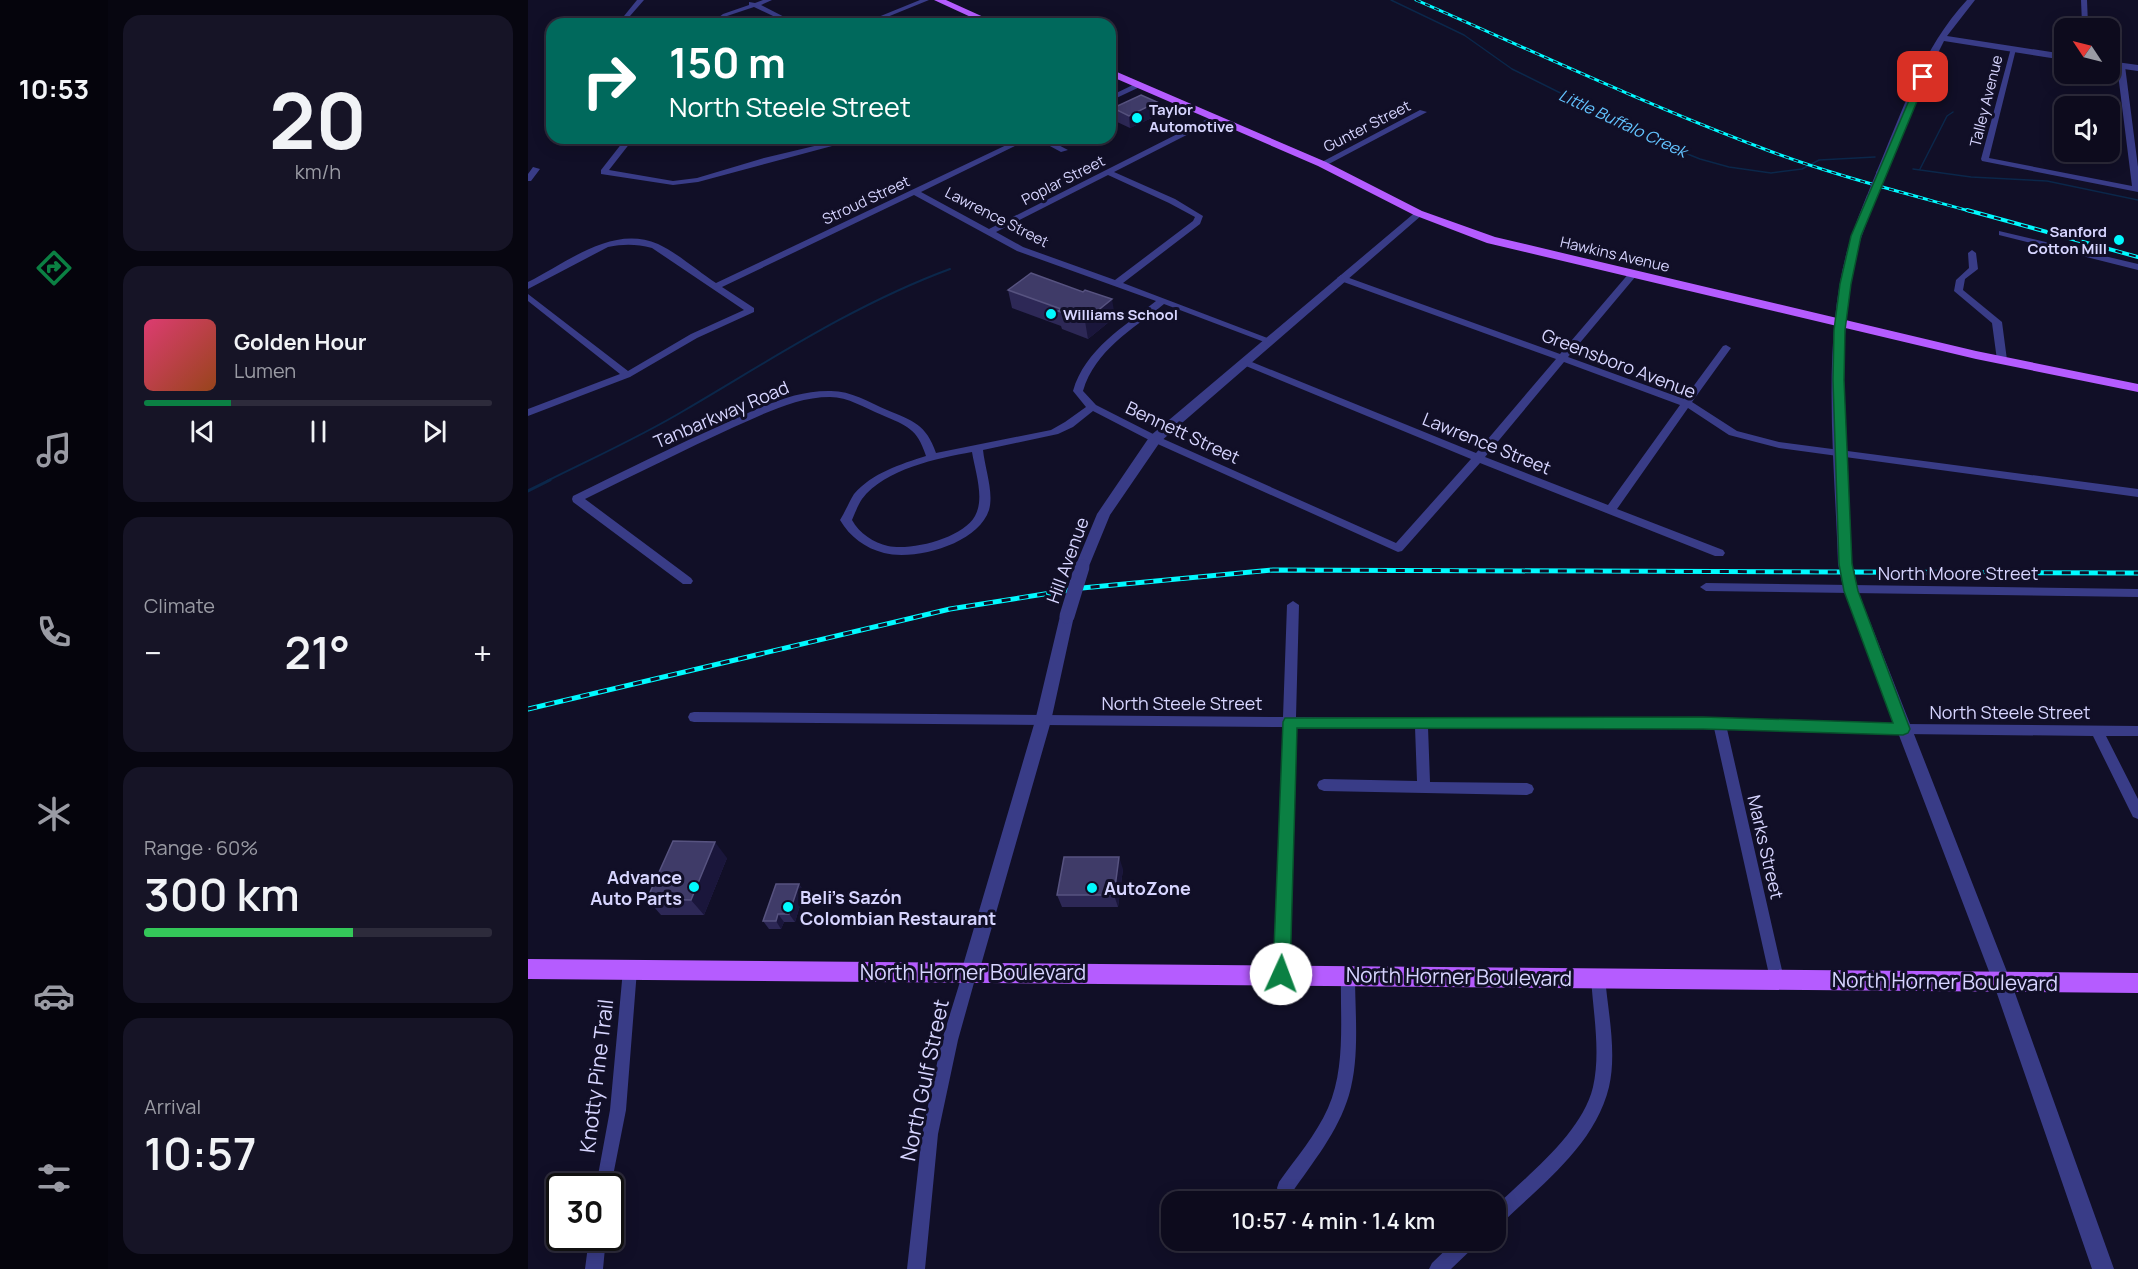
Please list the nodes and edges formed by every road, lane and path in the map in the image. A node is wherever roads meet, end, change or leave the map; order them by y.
1 (641, 0) edge
2 (745, 0) edge
3 (769, 0) edge
4 (926, 0) edge
5 (938, 0) edge
6 (1971, 0) edge
7 (2084, 0) edge
8 (755, 5) junction
9 (627, 18) edge
10 (721, 18) edge
11 (782, 18) edge
12 (880, 18) edge
13 (980, 18) edge
14 (2085, 18) edge
15 (1941, 38) junction
16 (2013, 49) junction
17 (2054, 55) edge
18 (2121, 66) joint
19 (2138, 68) edge
20 (1116, 75) edge
21 (1140, 85) junction
22 (1116, 96) edge
23 (1424, 112) dead end
24 (1215, 117) junction
25 (625, 144) edge
26 (833, 144) edge
27 (1015, 144) edge
28 (1052, 144) edge
29 (1064, 150) dead end
30 (1322, 164) junction
31 (532, 169) edge
32 (1108, 172) junction
33 (528, 179) edge
34 (2138, 190) edge
35 (915, 192) junction
36 (1418, 213) junction
37 (988, 233) junction
38 (2002, 233) dead end
39 (1972, 253) dead end
40 (2138, 267) edge
41 (1633, 274) junction
42 (1341, 278) junction
43 (1117, 284) junction
44 (528, 286) edge
45 (717, 286) junction
46 (528, 297) edge
47 (1163, 300) junction
48 (1840, 323) junction
49 (1270, 340) junction
50 (1726, 348) dead end
51 (1563, 358) junction
52 (2002, 360) junction
53 (1244, 362) junction
54 (627, 375) junction
55 (2138, 388) edge
56 (1688, 404) junction
57 (1092, 407) junction
58 (528, 413) edge
59 (1155, 439) junction
60 (977, 448) junction
61 (1842, 452) junction
62 (932, 457) junction
63 (1478, 458) junction
64 (2138, 493) edge
65 (1610, 510) junction
66 (1719, 553) dead end
67 (687, 581) dead end
68 (1706, 587) dead end
69 (1851, 591) junction
70 (2138, 593) edge
71 (1293, 605) dead end
72 (694, 717) dead end
73 (1043, 721) junction
74 (1290, 722) junction
75 (1421, 722) junction
76 (1719, 723) junction
77 (1903, 729) junction
78 (2097, 730) junction
79 (2138, 731) edge
80 (1324, 785) dead end
81 (1424, 787) junction
82 (1527, 789) dead end
83 (2138, 813) edge
84 (528, 969) edge
85 (630, 970) junction
86 (970, 972) junction
87 (1281, 974) junction
88 (1348, 975) junction
89 (1598, 977) junction
90 (1777, 979) junction
91 (2002, 982) junction
92 (2138, 983) edge
93 (606, 1173) edge
94 (1285, 1188) dead end
95 (1506, 1207) edge
96 (596, 1251) edge
97 (1457, 1251) edge
98 (594, 1269) edge
99 (916, 1269) edge
100 (1438, 1269) edge
101 (2103, 1269) edge

1 - 9 street
2 - 8 street
3 - 8 street
4 - 12 street
5 - 13 main road
6 - 15 street
7 - 14 street
8 - 10 street
8 - 11 street
15 - 16 street
15 - 48 street, bridge
16 - 17 street
16 - 34 street, Talley Avenue
18 - 19 street
18 - 34 street
20 - 21 main road, Hawkins Avenue
21 - 22 street
21 - 24 main road, Hawkins Avenue
23 - 30 street, Gunter Street
24 - 30 main road, Hawkins Avenue
24 - 32 street, Poplar Street
25 - 26 street
27 - 35 street, Stroud Street
28 - 29 street
30 - 36 main road, Hawkins Avenue
31 - 33 street
32 - 37 street, Poplar Street
32 - 43 street
35 - 37 street, Lawrence Street
35 - 45 street, Stroud Street
36 - 41 main road, Hawkins Avenue
36 - 42 street, Hill Avenue
37 - 43 street, Lawrence Street
38 - 40 street
39 - 52 street
41 - 48 main road, Hawkins Avenue
41 - 51 street
42 - 49 street, Hill Avenue
42 - 51 street, Greensboro Avenue
43 - 47 street, Lawrence Street
44 - 45 street
45 - 54 street
46 - 54 street
47 - 49 street, Lawrence Street
47 - 57 street
48 - 52 main road, Hawkins Avenue
48 - 61 street
49 - 53 street, Hill Avenue
50 - 56 street
51 - 56 street, Greensboro Avenue
51 - 63 street
52 - 55 main road, Hawkins Avenue
53 - 59 street, Hill Avenue
53 - 63 street, Lawrence Street
54 - 58 street
56 - 61 street, Greensboro Avenue
56 - 65 street
57 - 59 street, Bennett Street
57 - 60 street
59 - 63 street, Bennett Street
59 - 73 street, Hill Avenue, bridge
60 - 62 street
60 - 62 street
61 - 64 street, Greensboro Avenue
61 - 69 street
62 - 67 street, Tanbarkway Road
63 - 65 street, Lawrence Street
65 - 66 street, Lawrence Street
68 - 69 street, North Moore Street
69 - 70 street, North Moore Street
69 - 77 street
71 - 74 street
72 - 73 street, North Steele Street
73 - 74 street, North Steele Street
73 - 86 street, Hill Avenue
74 - 75 street, North Steele Street
74 - 87 street
75 - 76 street, North Steele Street
75 - 81 street
76 - 77 street, North Steele Street
76 - 90 street, Marks Street
77 - 78 street, North Steele Street
77 - 91 street
78 - 79 street, North Steele Street
78 - 83 street
80 - 81 street
81 - 82 street
84 - 85 main road, North Horner Boulevard
85 - 86 main road, North Horner Boulevard
85 - 93 street, Knotty Pine Trail
86 - 87 main road, North Horner Boulevard
86 - 99 street, North Gulf Street
87 - 88 main road, North Horner Boulevard
88 - 89 main road, North Horner Boulevard
88 - 94 street
89 - 90 main road, North Horner Boulevard
89 - 95 street
90 - 91 main road, North Horner Boulevard
91 - 92 main road, North Horner Boulevard
91 - 101 street
96 - 98 street
97 - 100 street

